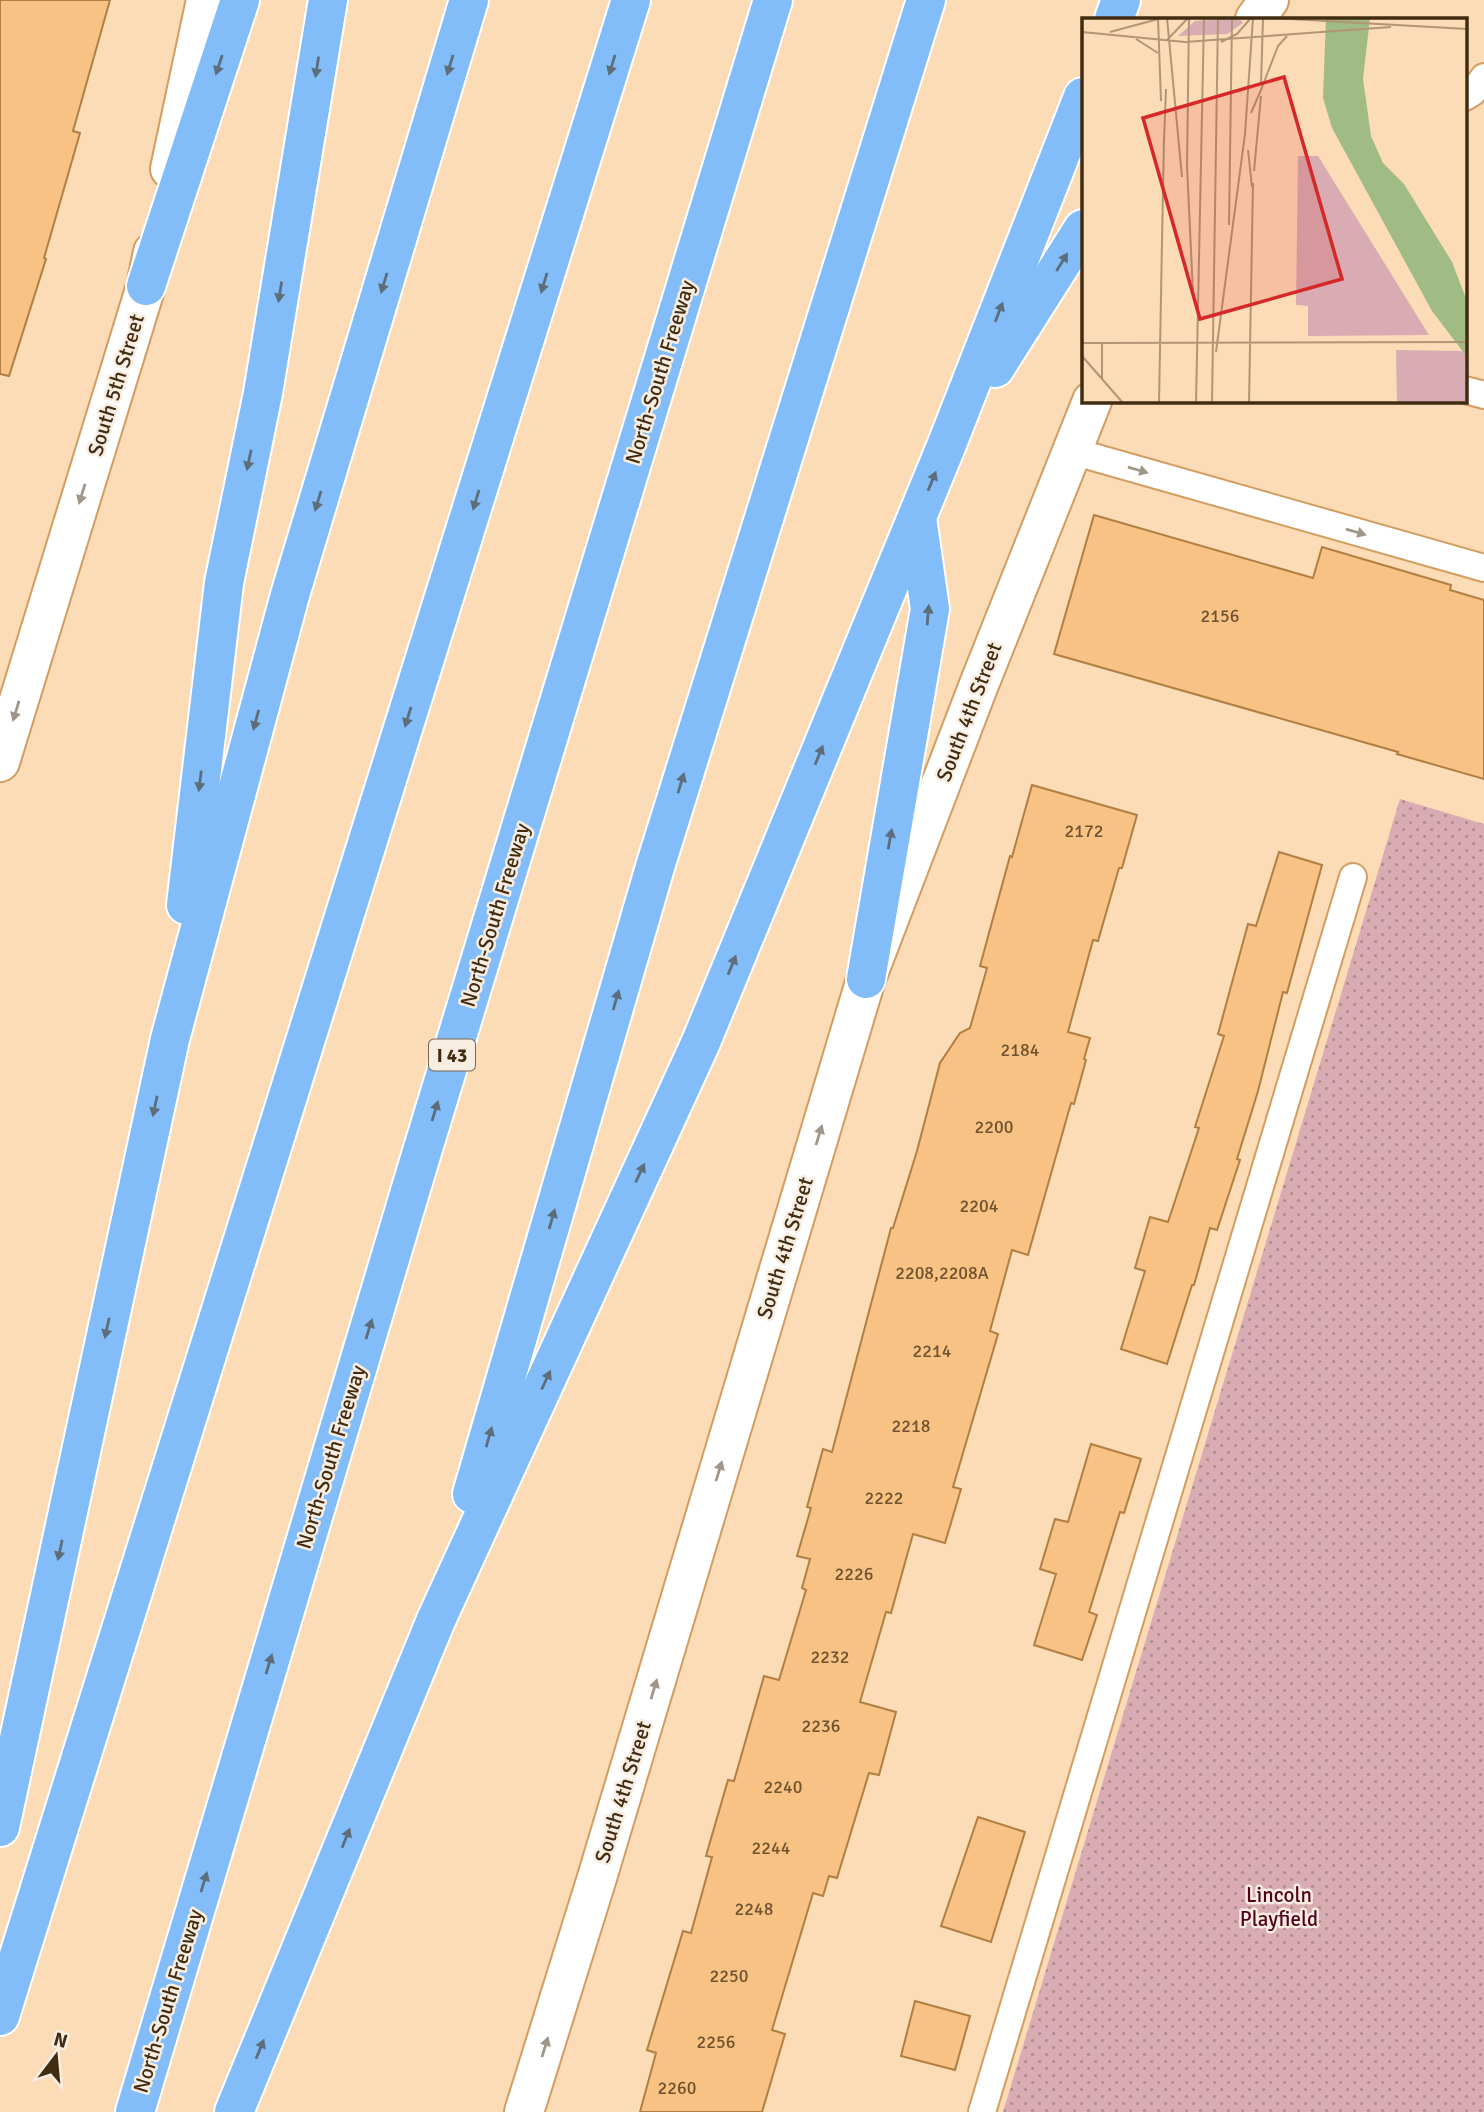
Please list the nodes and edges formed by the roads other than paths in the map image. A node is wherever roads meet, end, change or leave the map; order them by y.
1 (206, 0) edge
2 (240, 0) edge
3 (328, 0) edge
4 (470, 0) edge
5 (631, 0) edge
6 (773, 0) edge
7 (926, 0) edge
8 (1121, 0) edge
9 (1243, 0) edge
10 (1269, 0) edge
11 (1114, 18) edge
12 (1236, 18) edge
13 (1256, 18) edge
14 (1484, 77) edge
15 (1466, 96) edge
16 (1082, 100) edge
17 (1082, 231) edge
18 (146, 286) junction
19 (1466, 390) edge
20 (1484, 395) edge
21 (1092, 402) edge
22 (947, 444) junction
23 (1072, 451) junction
24 (917, 518) junction
25 (1484, 568) edge
26 (0, 762) edge
27 (1353, 877) dead end
28 (866, 979) junction
29 (170, 1039) junction
30 (436, 1620) junction
31 (0, 1827) edge
32 (0, 2016) edge
33 (135, 2112) edge
34 (234, 2112) edge
35 (524, 2112) edge
36 (982, 2112) edge

1 - 18 street, South 5th Street
2 -> 18 highway
3 -> 29 highway
4 -> 29 highway
5 -> 32 highway
33 -> 6 highway, North-South Freeway / I 43
30 -> 7 highway
8 - 11 highway
9 - 12 street
10 - 13 street
14 - 15 lane
22 -> 16 highway
22 -> 17 highway
18 -> 26 street, South 5th Street
19 - 20 lane
21 - 23 street, South 4th Street
24 -> 22 highway
23 -> 25 lane
23 - 28 street, South 4th Street
28 -> 24 highway
30 -> 24 highway
27 - 36 lane
35 -> 28 street, South 4th Street
29 -> 31 highway
34 -> 30 highway

